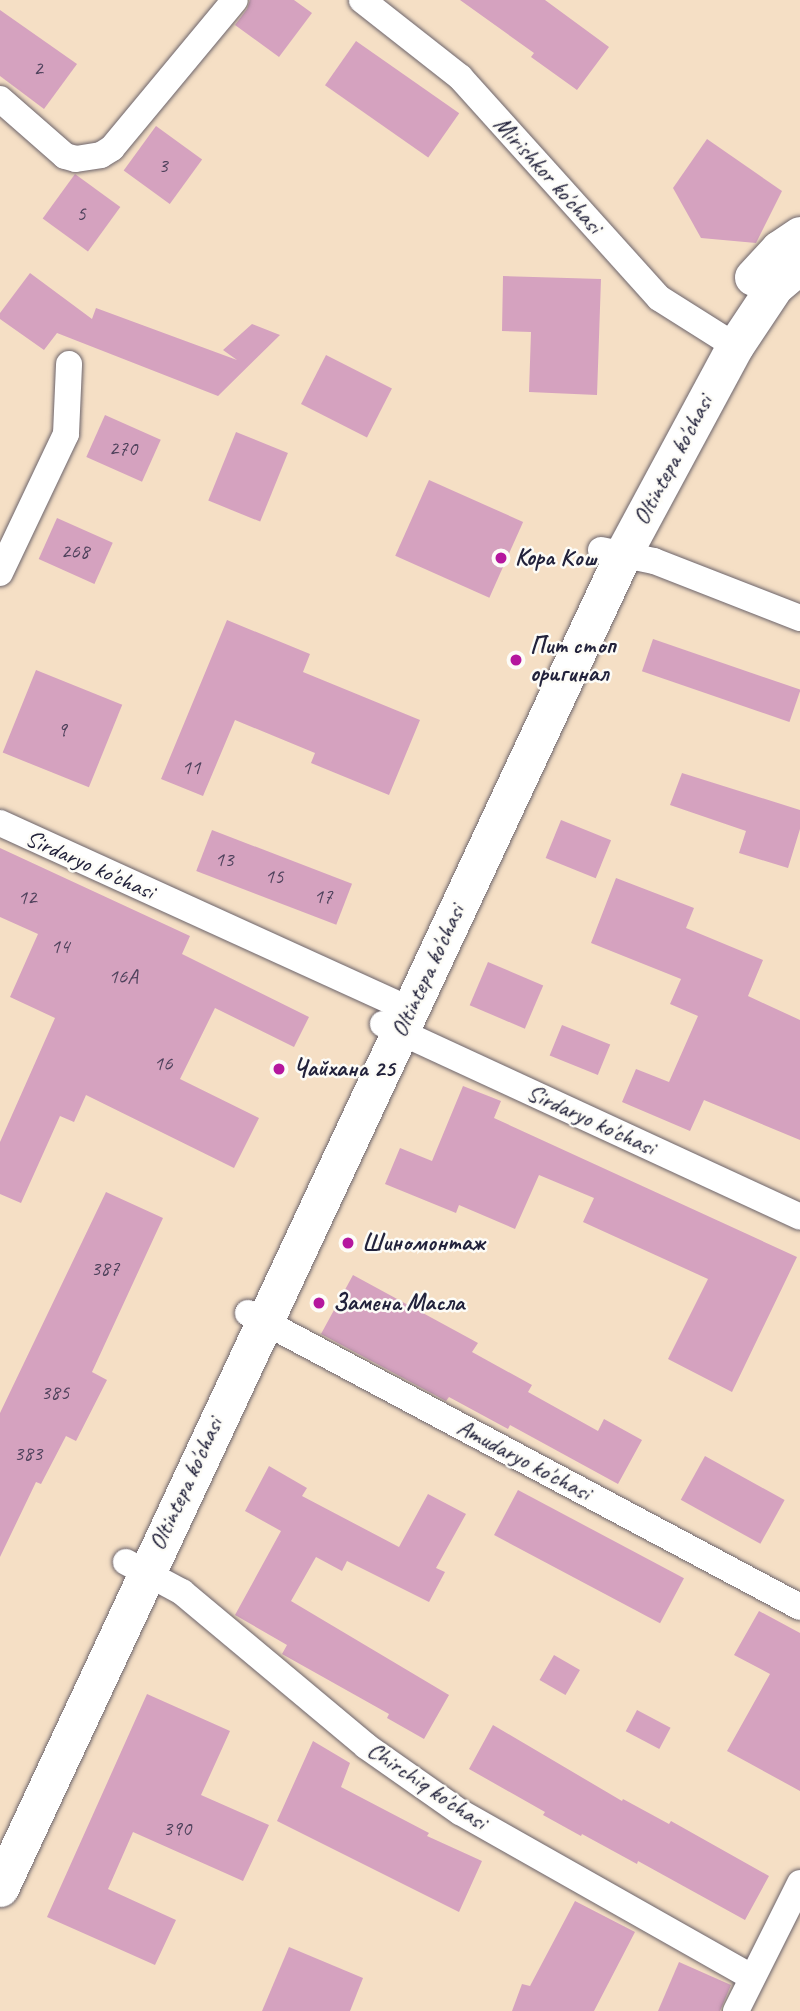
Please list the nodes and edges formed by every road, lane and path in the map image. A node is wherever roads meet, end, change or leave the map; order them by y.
1 (235, 0) edge
2 (362, 0) edge
3 (0, 99) edge
4 (800, 234) edge
5 (800, 265) edge
6 (726, 342) junction
7 (69, 364) dead end
8 (613, 551) junction
9 (0, 573) edge
10 (800, 618) edge
11 (0, 823) edge
12 (396, 1017) junction
13 (800, 1217) edge
14 (255, 1317) junction
15 (136, 1567) junction
16 (800, 1607) edge
17 (0, 1834) edge
18 (800, 1884) edge
19 (0, 1888) edge
20 (752, 1977) junction
21 (736, 2011) edge

1 - 3 street
2 - 6 street, Mirishkor ko'chasi
4 - 6 main road, Oltintepa ko'chasi
5 - 6 main road, Oltintepa ko'chasi
6 - 8 main road, Oltintepa ko'chasi
7 - 9 street
8 - 10 street
8 - 12 main road, Oltintepa ko'chasi
11 - 12 street, Sirdaryo ko'chasi
12 - 13 street, Sirdaryo ko'chasi
12 - 14 main road, Oltintepa ko'chasi
14 - 15 main road, Oltintepa ko'chasi
14 - 16 street, Amudaryo ko'chasi
15 - 17 main road, Oltintepa ko'chasi
15 - 19 main road, Oltintepa ko'chasi
15 - 20 street, Chirchiq ko'chasi
18 - 20 street
20 - 21 street

